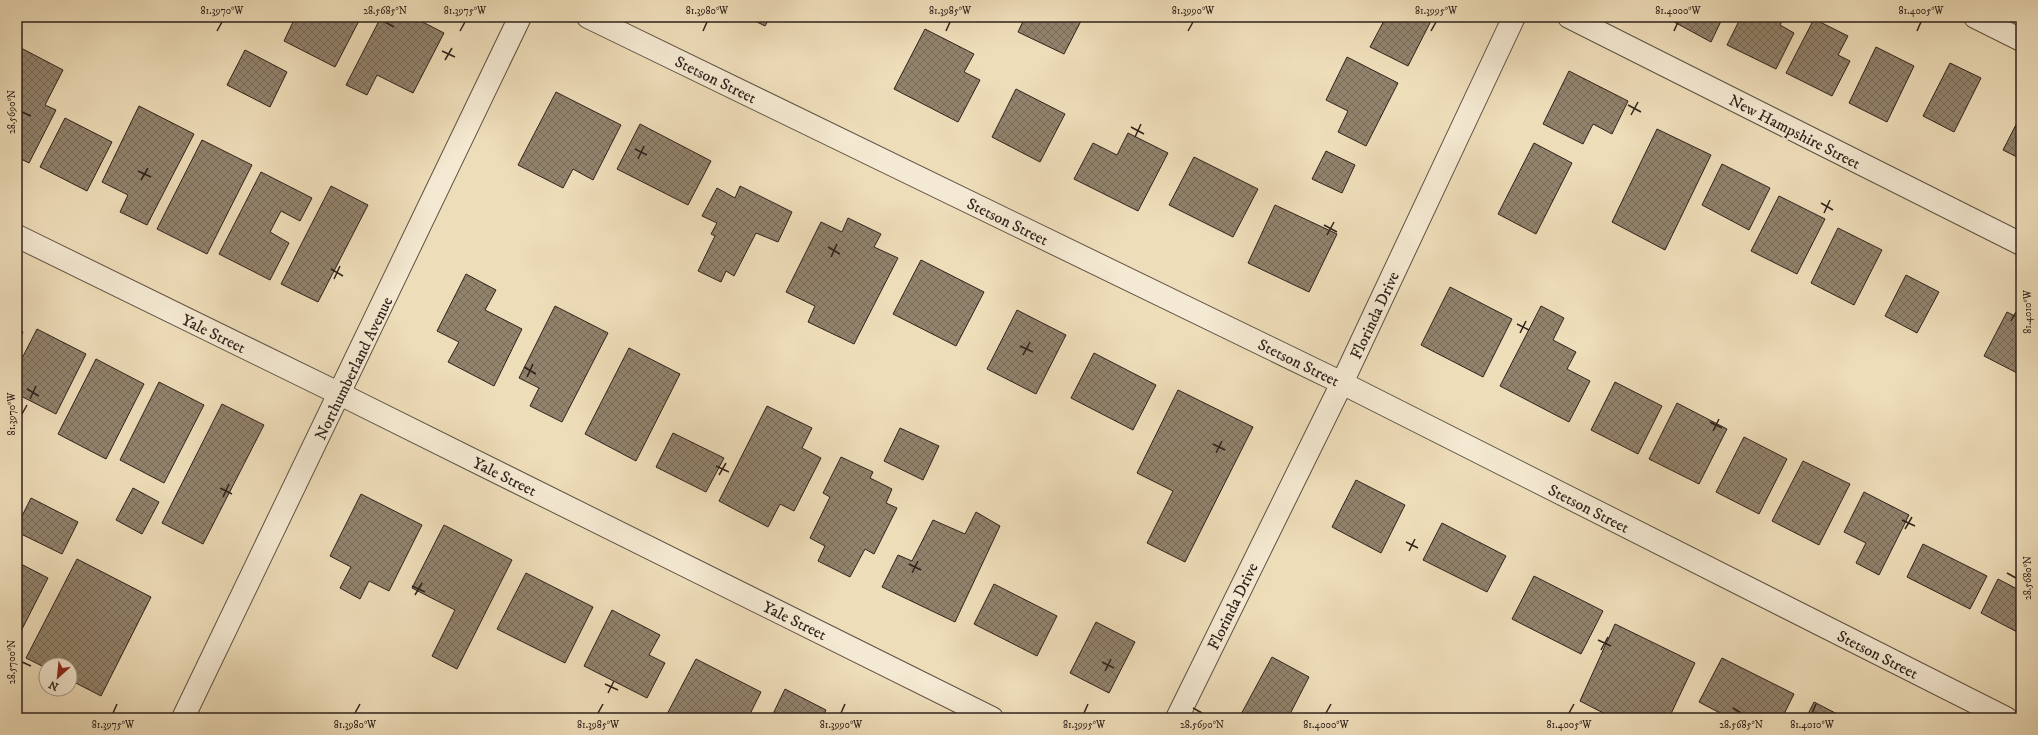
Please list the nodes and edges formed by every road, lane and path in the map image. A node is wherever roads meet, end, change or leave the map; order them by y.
1 (520, 17) edge
2 (588, 17) edge
3 (1514, 17) edge
4 (1569, 17) edge
5 (1975, 17) edge
6 (2021, 40) edge
7 (17, 236) edge
8 (2021, 244) edge
9 (1342, 383) junction
10 (340, 394) junction
11 (183, 718) edge
12 (992, 718) edge
13 (1177, 718) edge
14 (2006, 718) edge

1 - 10 street, Northumberland Avenue
2 - 9 street, Stetson Street
3 - 9 street, Florinda Drive
4 - 8 street, New Hampshire Street
5 - 6 street
7 - 10 street, Yale Street
9 - 13 street, Florinda Drive
9 - 14 street, Stetson Street
10 - 11 street, Northumberland Avenue
10 - 12 street, Yale Street

